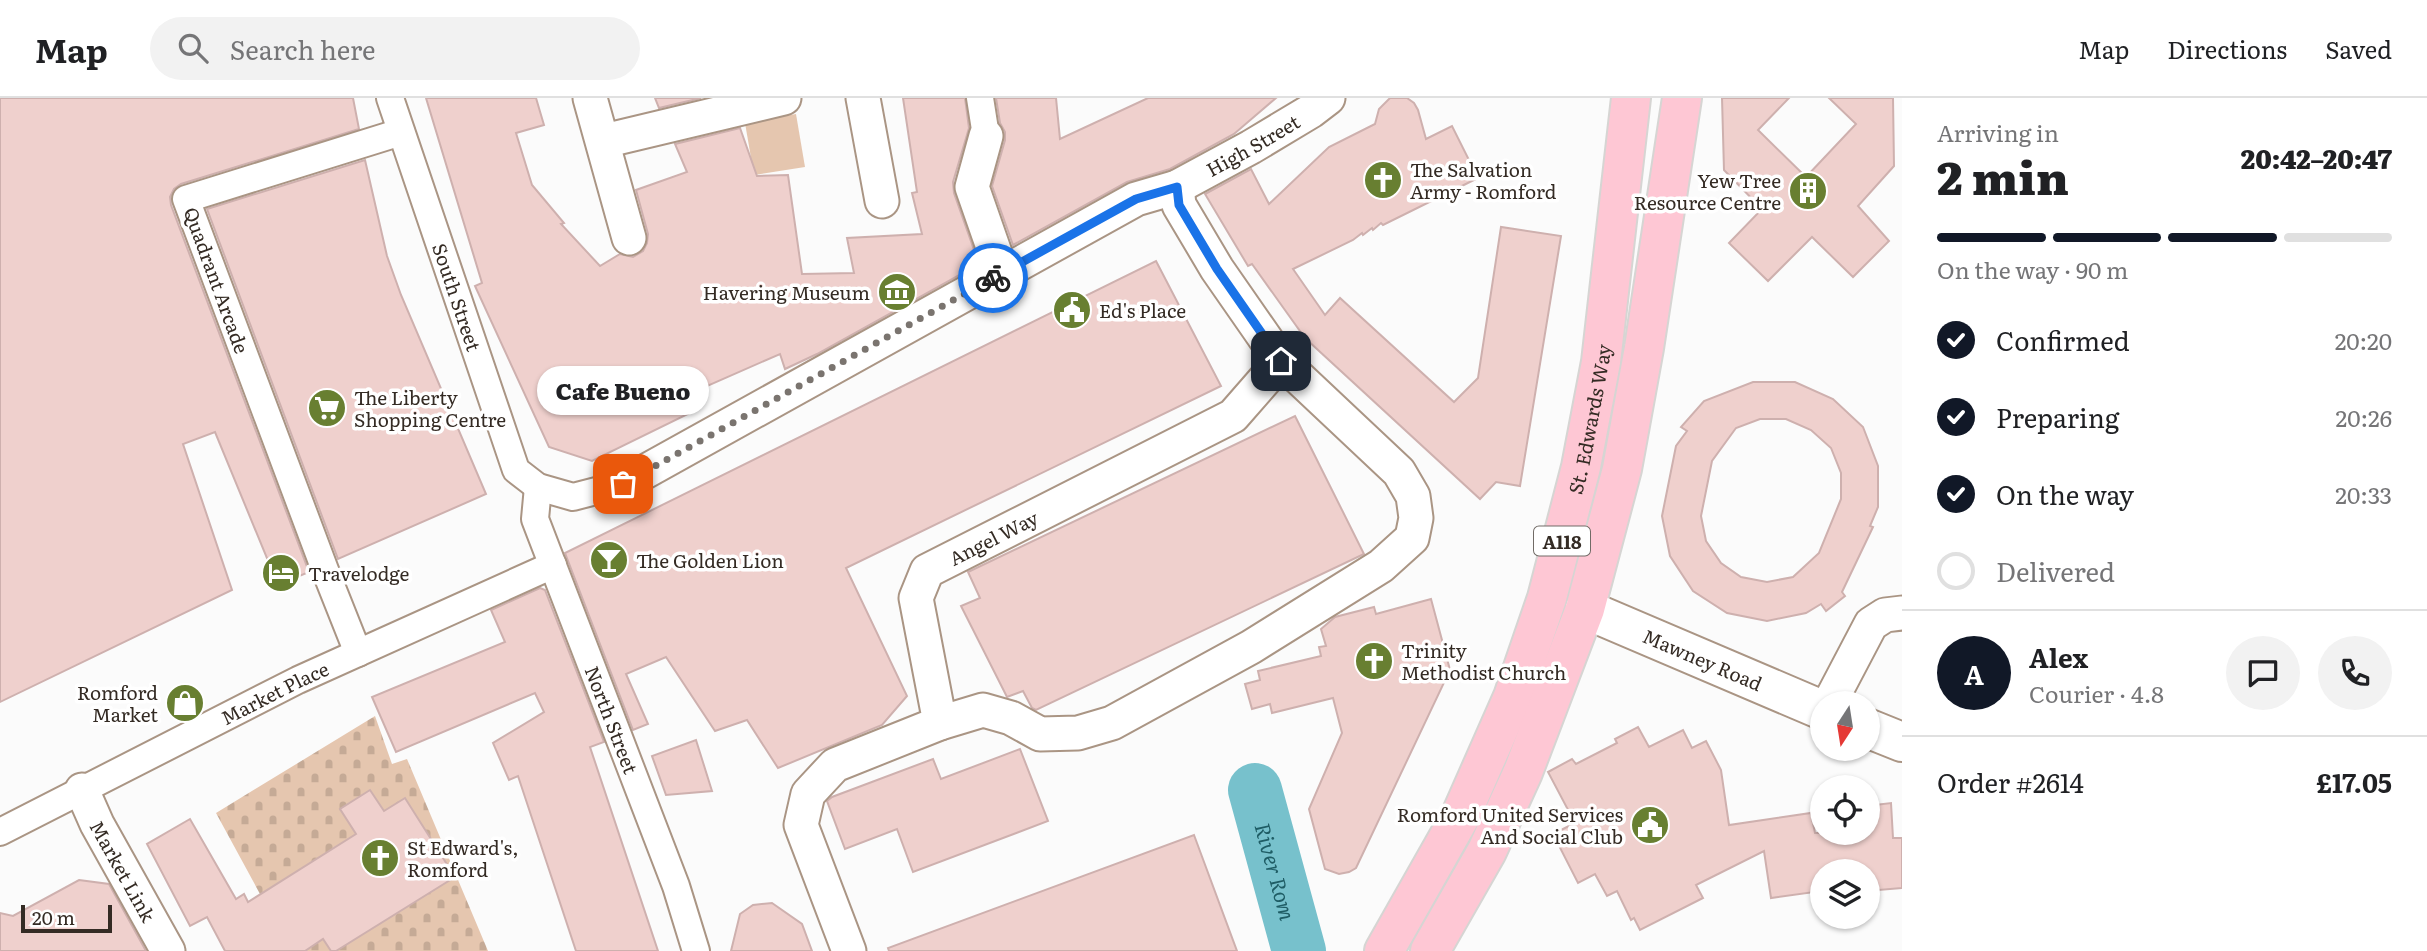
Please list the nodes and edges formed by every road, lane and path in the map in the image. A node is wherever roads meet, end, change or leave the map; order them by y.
1 (390, 98) edge
2 (590, 98) edge
3 (784, 98) edge
4 (863, 98) edge
5 (980, 98) edge
6 (1328, 98) edge
7 (1631, 98) edge
8 (1682, 98) edge
9 (401, 132) junction
10 (986, 136) joint
11 (604, 141) junction
12 (1177, 187) junction
13 (882, 201) dead end
14 (629, 239) dead end
15 (1002, 273) junction
16 (1281, 361) junction
17 (623, 484) joint
18 (538, 487) junction
19 (553, 565) junction
20 (1585, 609) junction
21 (1902, 613) edge
22 (358, 653) junction
23 (1836, 691) edge
24 (1810, 705) edge
25 (940, 723) junction
26 (1880, 734) edge
27 (1902, 742) edge
28 (82, 790) junction
29 (0, 832) edge
30 (168, 951) edge
31 (696, 951) edge
32 (849, 951) edge
33 (1384, 951) edge
34 (1430, 951) edge

1 - 9 street, South Street
2 - 11 street
3 - 11 street
4 - 13 street
5 - 10 street
6 - 12 street, High Street
7 - 33 main road, St. Edwards Way / A118
8 - 20 main road, A118
9 - 18 street, South Street
9 - 22 street, Quadrant Arcade
10 - 15 street
11 - 14 street
12 - 15 street, High Street
12 - 16 street
15 - 17 street, High Street
16 - 25 street, Angel Way
16 - 25 street
17 - 18 street, High Street
18 - 19 street, North Street
19 - 22 street, Market Place
19 - 31 street, North Street
20 - 24 street, Mawney Road
20 - 34 main road, A118
21 - 23 street
22 - 28 street, Market Place
25 - 32 street
26 - 27 street
28 - 29 street, Market Place
28 - 30 street, Market Link

